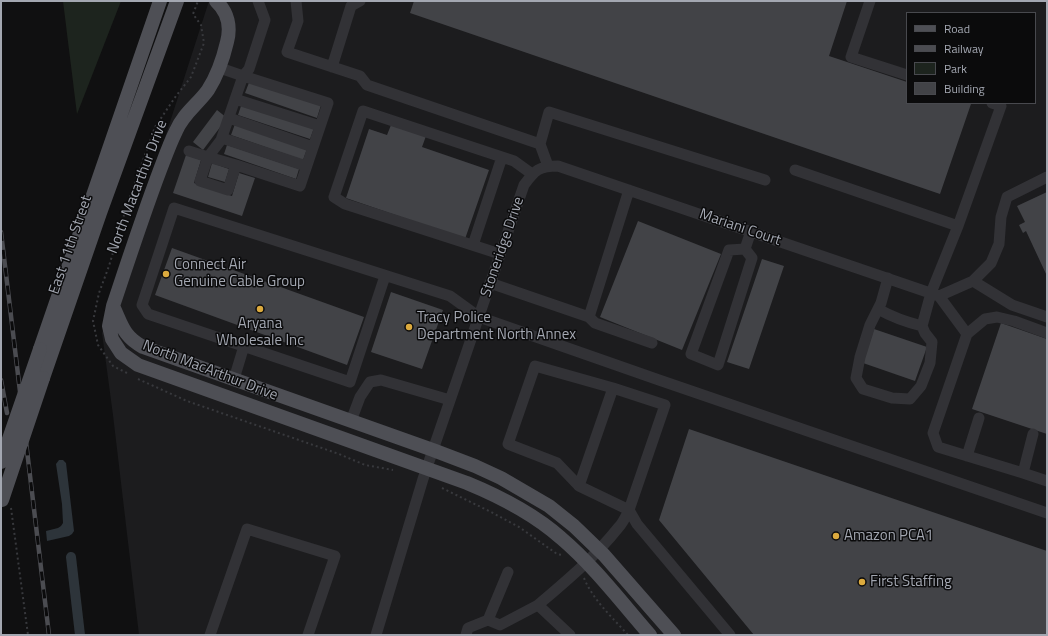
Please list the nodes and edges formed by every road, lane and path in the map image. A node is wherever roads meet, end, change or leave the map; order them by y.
1 (160, 1) edge
2 (177, 1) edge
3 (216, 1) edge
4 (258, 1) edge
5 (296, 1) edge
6 (360, 1) edge
7 (870, 1) edge
8 (332, 67) junction
9 (220, 68) junction
10 (243, 76) junction
11 (906, 76) edge
12 (235, 99) junction
13 (995, 104) edge
14 (229, 118) junction
15 (320, 126) junction
16 (222, 138) junction
17 (540, 144) junction
18 (313, 147) junction
19 (189, 151) dead end
20 (208, 157) junction
21 (502, 157) junction
22 (236, 165) junction
23 (306, 166) junction
24 (540, 169) junction
25 (795, 170) dead end
26 (1047, 178) edge
27 (765, 180) dead end
28 (629, 190) junction
29 (958, 226) junction
30 (750, 232) junction
31 (472, 245) junction
32 (745, 249) junction
33 (500, 254) junction
34 (385, 276) junction
35 (888, 278) junction
36 (973, 281) junction
37 (490, 283) junction
38 (935, 294) junction
39 (113, 306) junction
40 (878, 309) junction
41 (479, 317) junction
42 (589, 317) junction
43 (1047, 317) edge
44 (922, 326) junction
45 (1047, 333) edge
46 (968, 334) junction
47 (652, 343) dead end
48 (244, 346) junction
49 (234, 380) junction
50 (613, 388) junction
51 (450, 400) junction
52 (979, 418) dead end
53 (351, 421) junction
54 (1033, 434) dead end
55 (433, 450) junction
56 (967, 456) junction
57 (1, 462) edge
58 (427, 468) junction
59 (1023, 473) junction
60 (1047, 481) edge
61 (579, 486) junction
62 (5, 503) edge
63 (630, 510) junction
64 (1047, 513) edge
65 (599, 550) junction
66 (586, 563) junction
67 (508, 572) dead end
68 (538, 605) junction
69 (488, 620) junction
70 (28, 635) edge
71 (210, 635) edge
72 (308, 635) edge
73 (376, 635) edge
74 (466, 635) edge
75 (570, 635) edge
76 (650, 635) edge
77 (674, 635) edge
78 (730, 635) edge

1 - 57 main road, East 11th Street, bridge
2 - 62 main road, East 11th Street, bridge
3 - 9 main road, North Macarthur Drive
4 - 10 street
5 - 8 street
6 - 8 street
7 - 11 street
8 - 17 street
9 - 10 street
9 - 39 main road, North Macarthur Drive
10 - 12 street
10 - 15 street
12 - 14 street
12 - 15 street
13 - 29 street
14 - 16 street
14 - 18 street
15 - 18 street
16 - 20 street
16 - 23 street
17 - 24 street
17 - 27 street
18 - 23 street
19 - 20 street
20 - 22 street
20 - 22 street
21 - 24 street
21 - 31 street
21 - 31 street
22 - 23 street
24 - 28 street, Mariani Court
24 - 33 street, Stoneridge Drive
25 - 29 street
26 - 36 street
28 - 30 street, Mariani Court
28 - 42 street
29 - 38 street
30 - 32 street
30 - 35 street, Mariani Court
31 - 33 street
32 - 32 street
33 - 37 street, Stoneridge Drive
34 - 41 street
34 - 48 street
34 - 48 street
35 - 38 street, Mariani Court
35 - 40 street
36 - 38 street
36 - 43 street
37 - 41 street, Stoneridge Drive
37 - 42 street
38 - 44 street
38 - 46 street
39 - 49 main road, North MacArthur Drive
39 - 58 main road, North MacArthur Drive
40 - 44 street
40 - 44 street
41 - 51 street, Stoneridge Drive
41 - 64 street
42 - 47 street
45 - 46 street
46 - 56 street
48 - 49 street
49 - 53 main road, North MacArthur Drive
50 - 61 street
50 - 61 street
50 - 63 street
51 - 53 street
51 - 55 street, Stoneridge Drive
52 - 56 street
53 - 55 main road, North MacArthur Drive
54 - 59 street
55 - 58 street, Stoneridge Drive
55 - 65 main road, North MacArthur Drive
56 - 59 street
58 - 66 main road, North MacArthur Drive
58 - 73 street, Stoneridge Drive
59 - 60 street
61 - 63 street
62 - 70 path
63 - 65 street
63 - 78 street
65 - 66 street
65 - 77 main road, North MacArthur Drive
66 - 68 street
66 - 76 main road, North MacArthur Drive
67 - 69 street
68 - 69 street
68 - 75 street
69 - 74 street
71 - 72 street

